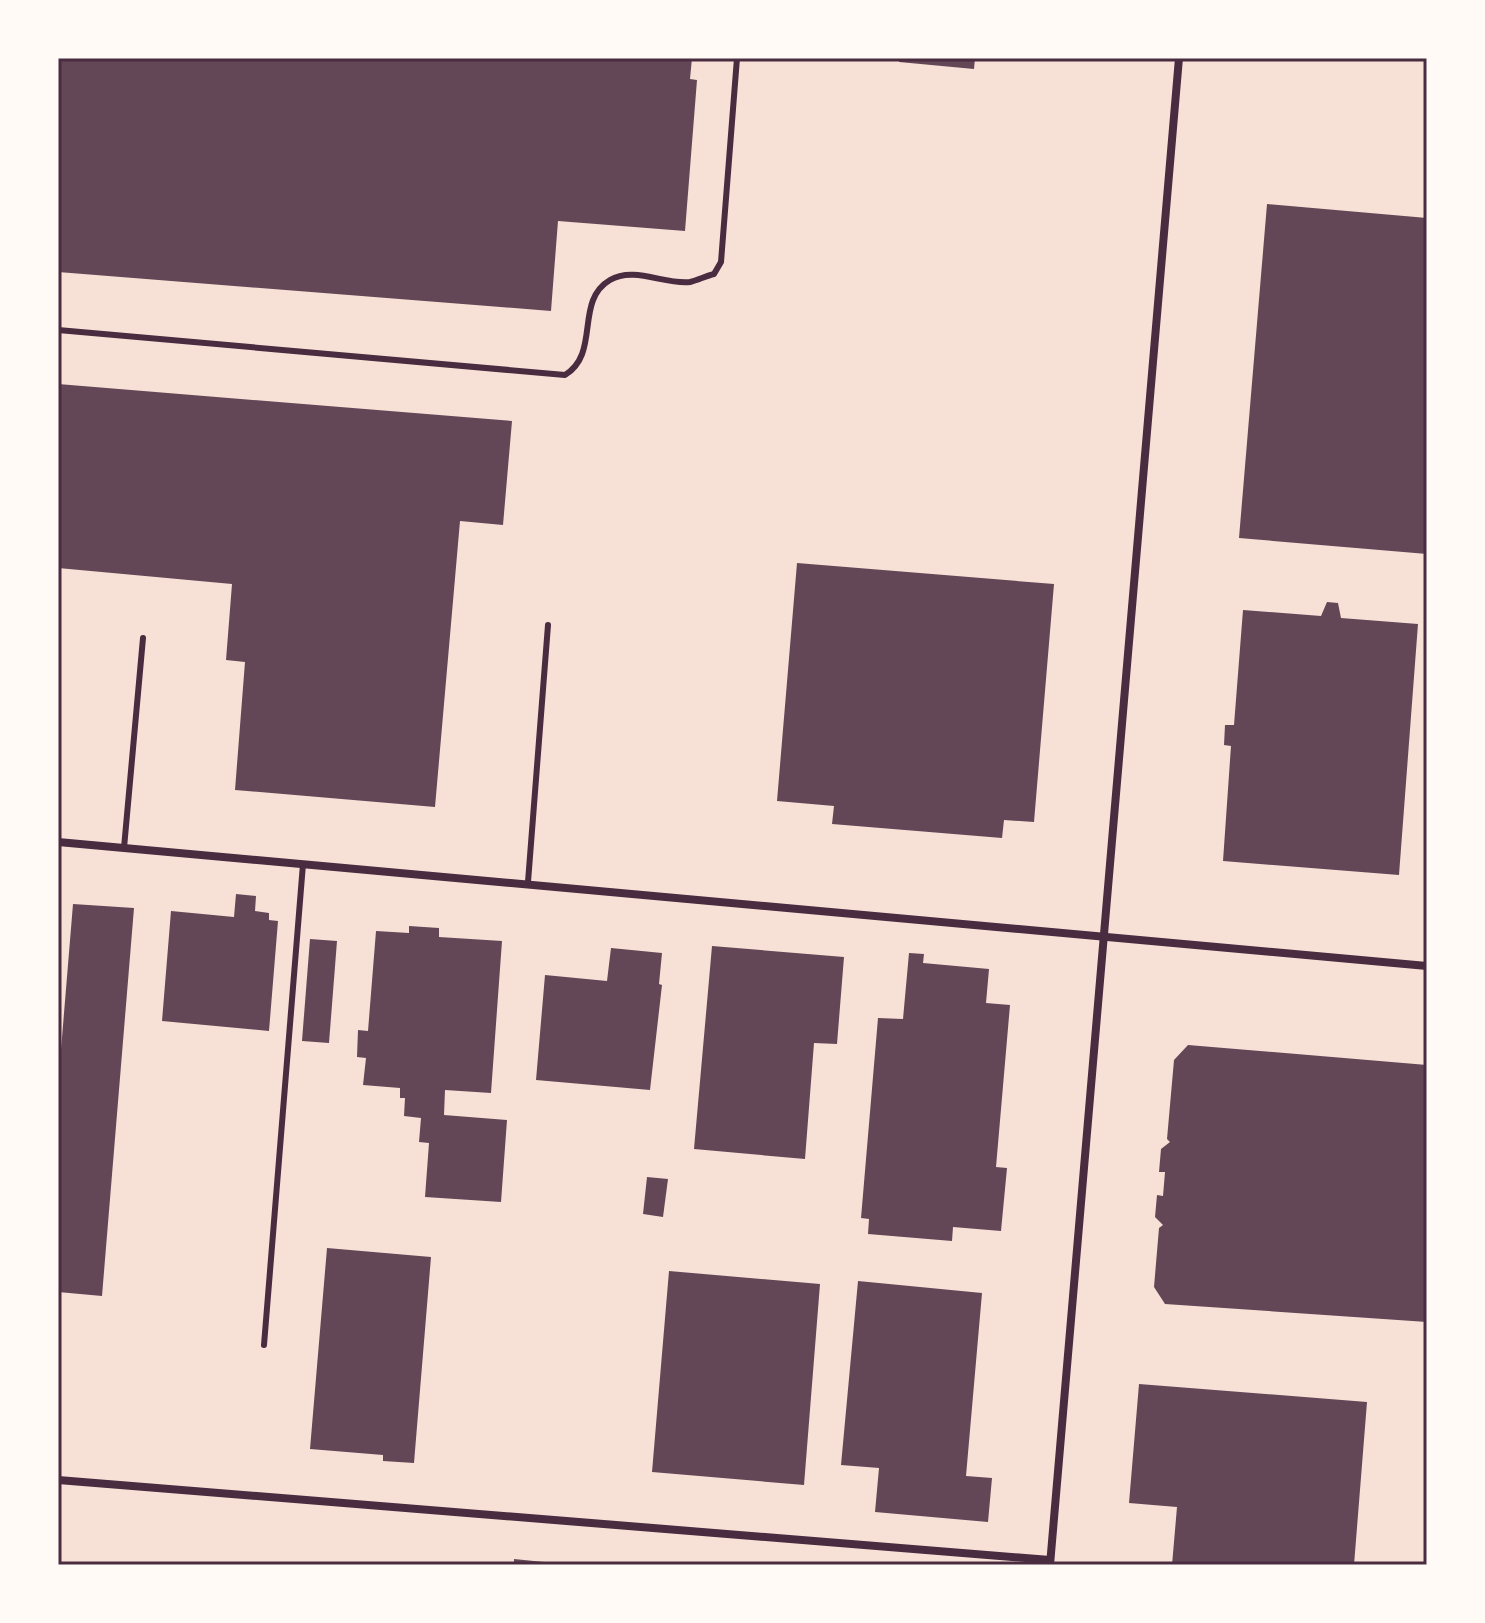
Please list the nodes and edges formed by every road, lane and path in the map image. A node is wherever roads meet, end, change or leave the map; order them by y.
1 (737, 58) edge
2 (1179, 58) edge
3 (58, 330) edge
4 (548, 625) dead end
5 (143, 638) dead end
6 (58, 842) edge
7 (124, 848) junction
8 (303, 864) junction
9 (528, 882) junction
10 (1103, 936) junction
11 (1427, 966) edge
12 (264, 1345) dead end
13 (58, 1480) edge
14 (1050, 1563) edge

1 - 3 lane
2 - 10 street
4 - 9 lane
5 - 7 lane
6 - 7 street
7 - 8 street
8 - 9 street
8 - 12 lane
9 - 10 street
10 - 11 street
10 - 14 street
13 - 14 street

